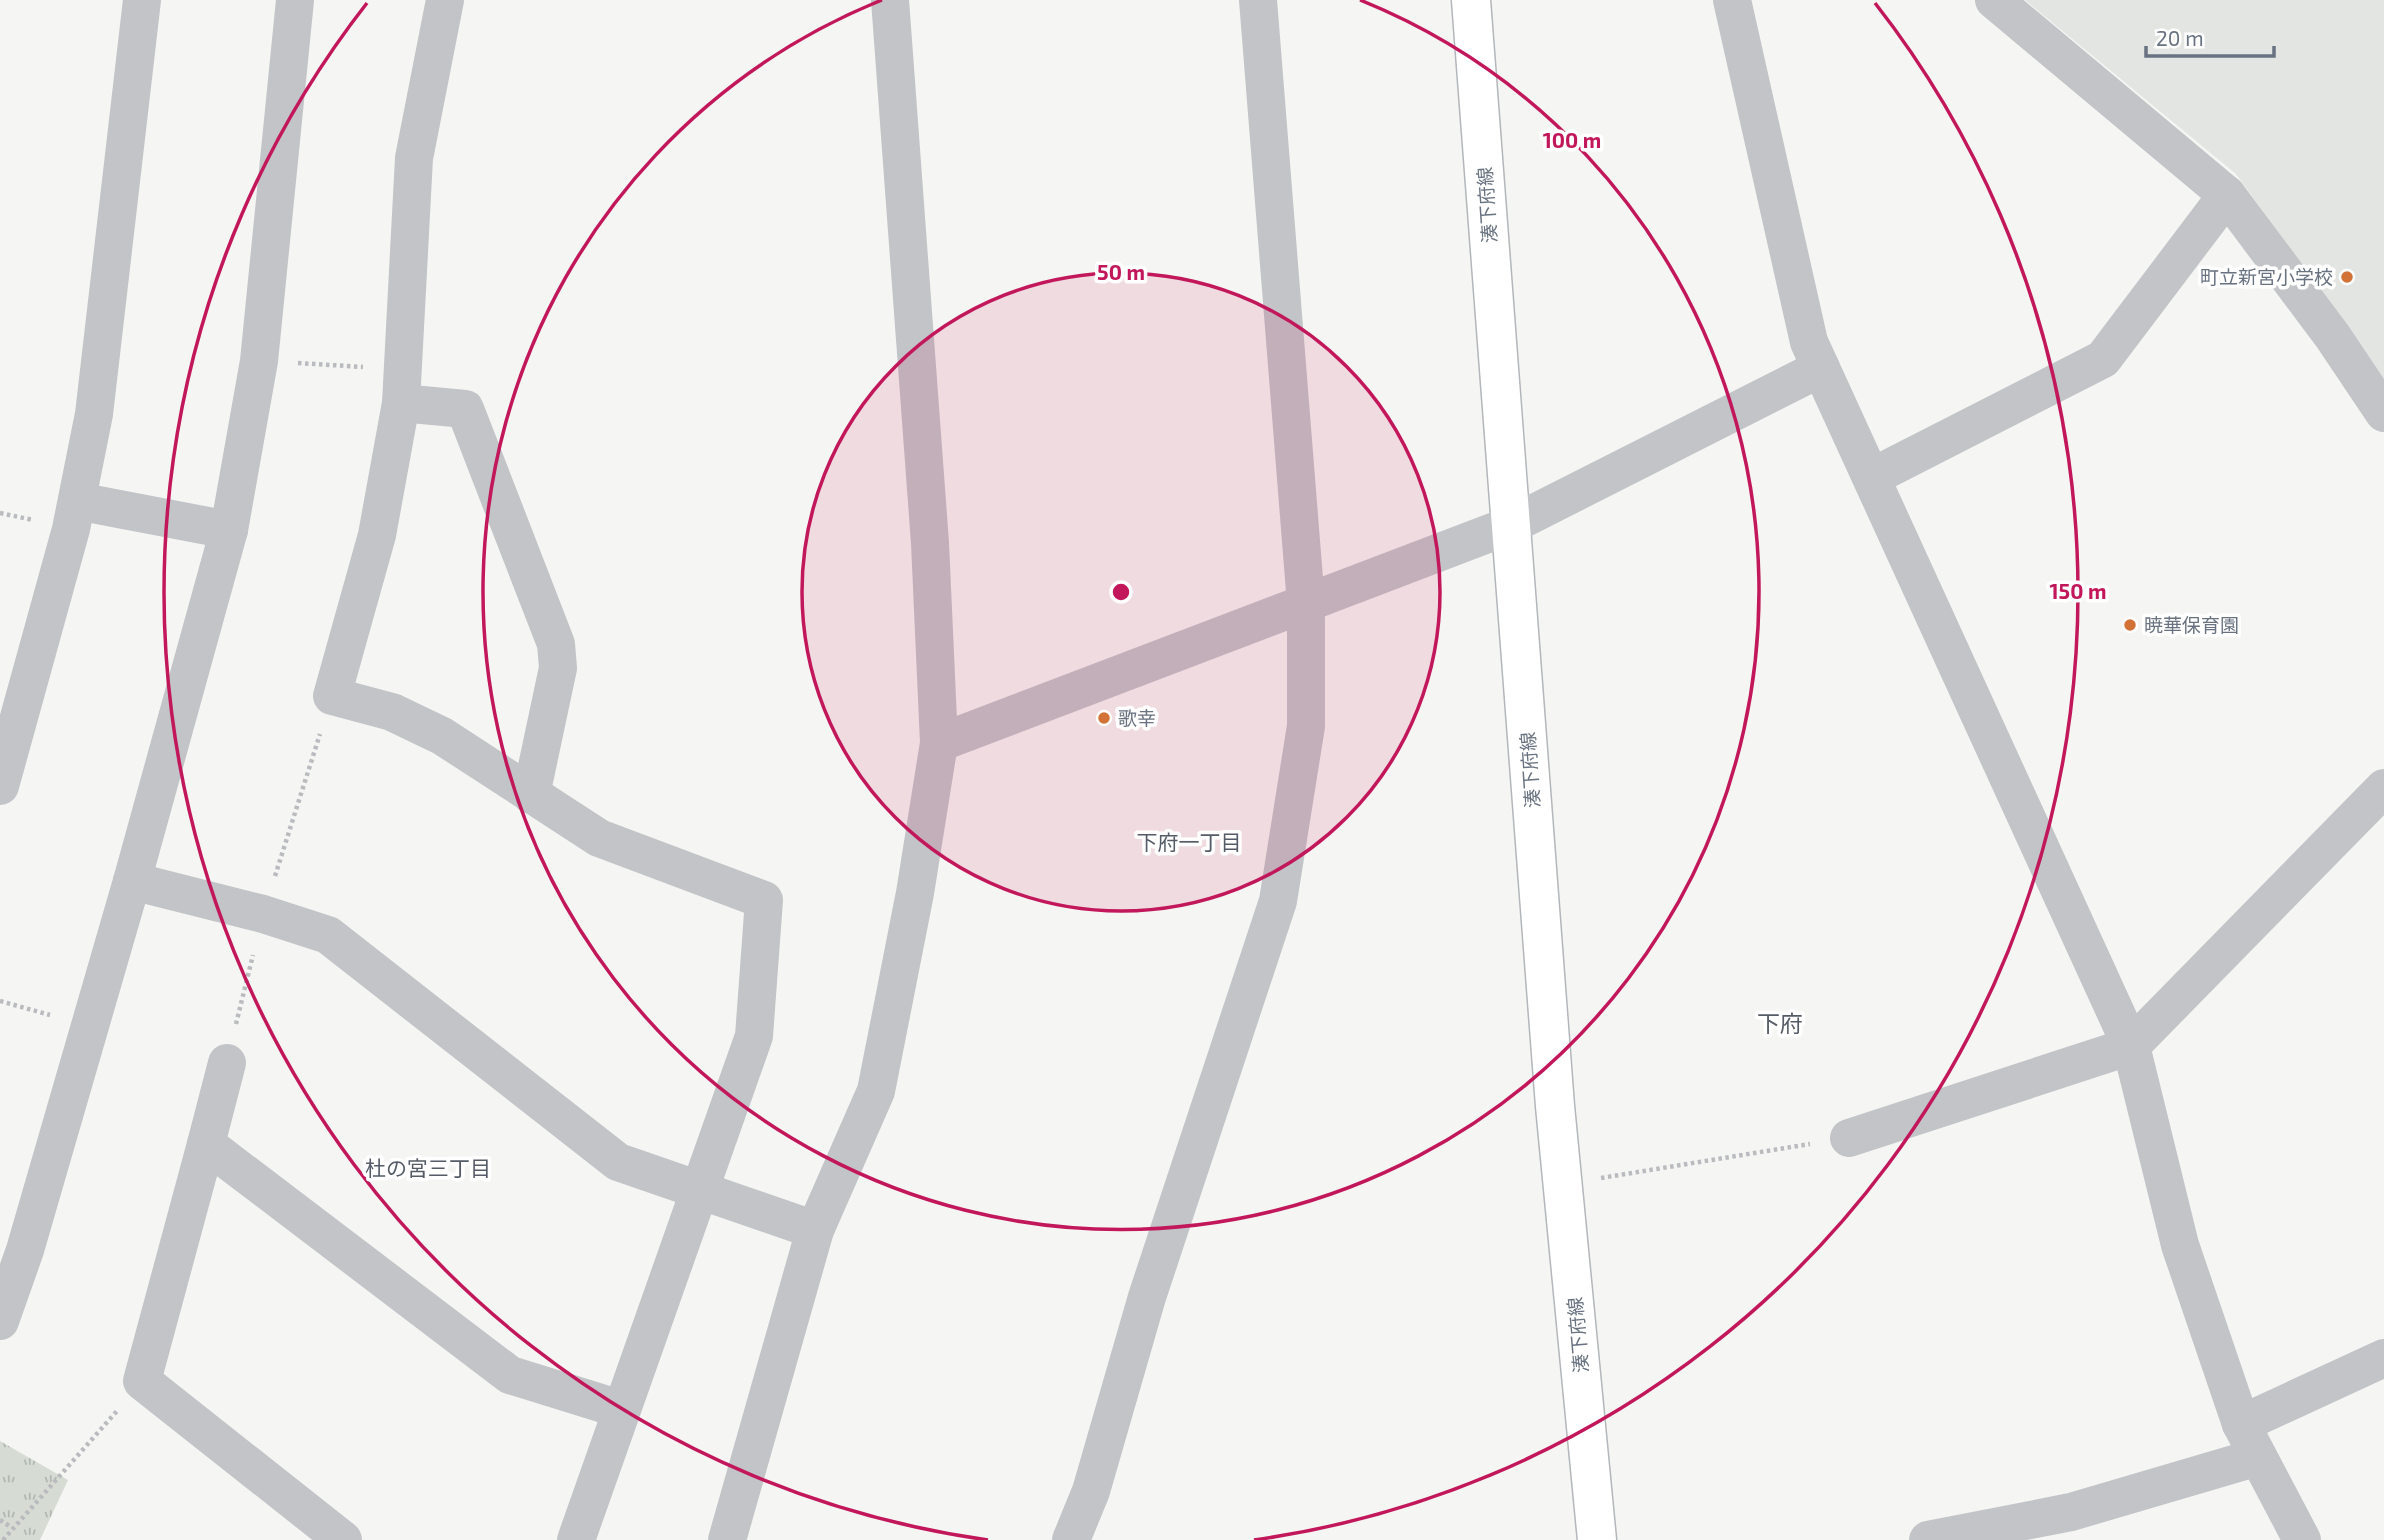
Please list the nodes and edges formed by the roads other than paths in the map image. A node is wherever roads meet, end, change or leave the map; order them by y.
1 (142, 0) edge
2 (295, 0) edge
3 (445, 0) edge
4 (890, 0) edge
5 (1258, 0) edge
6 (1471, 0) edge
7 (1732, 0) edge
8 (1994, 0) edge
9 (2227, 195) junction
10 (1821, 368) junction
11 (402, 386) junction
12 (2384, 414) edge
13 (1871, 477) junction
14 (77, 500) junction
15 (1511, 525) junction
16 (229, 530) junction
17 (1306, 604) junction
18 (939, 743) junction
19 (0, 786) edge
20 (2384, 788) edge
21 (531, 795) junction
22 (132, 881) junction
23 (2131, 1046) junction
24 (227, 1063) road end
25 (1849, 1138) road end
26 (206, 1144) junction
27 (699, 1188) junction
28 (815, 1230) junction
29 (0, 1321) edge
30 (2384, 1358) edge
31 (620, 1409) junction
32 (2249, 1441) junction
33 (343, 1540) edge
34 (576, 1540) edge
35 (727, 1540) edge
36 (1071, 1540) edge
37 (1597, 1540) edge
38 (1927, 1540) edge
39 (2302, 1540) edge

1 - 14 street
2 - 16 street
3 - 11 street
4 - 18 street
5 - 17 street
6 - 15 main road, 湊下府線
7 - 10 street
8 - 9 street
9 - 12 street
9 - 13 street
10 - 13 street
10 - 15 street
11 - 21 street
11 - 21 street
13 - 23 street
14 - 16 street
14 - 19 street
15 - 17 street
15 - 37 main road, 湊下府線
16 - 22 street
17 - 18 street
17 - 36 street
18 - 28 street
20 - 23 street
21 - 27 street
22 - 27 street
22 - 29 street
23 - 25 street
23 - 32 street
24 - 26 street
26 - 31 street
26 - 33 street
27 - 28 street
27 - 31 street
28 - 35 street
30 - 32 street
31 - 34 street
32 - 38 street
32 - 39 street

